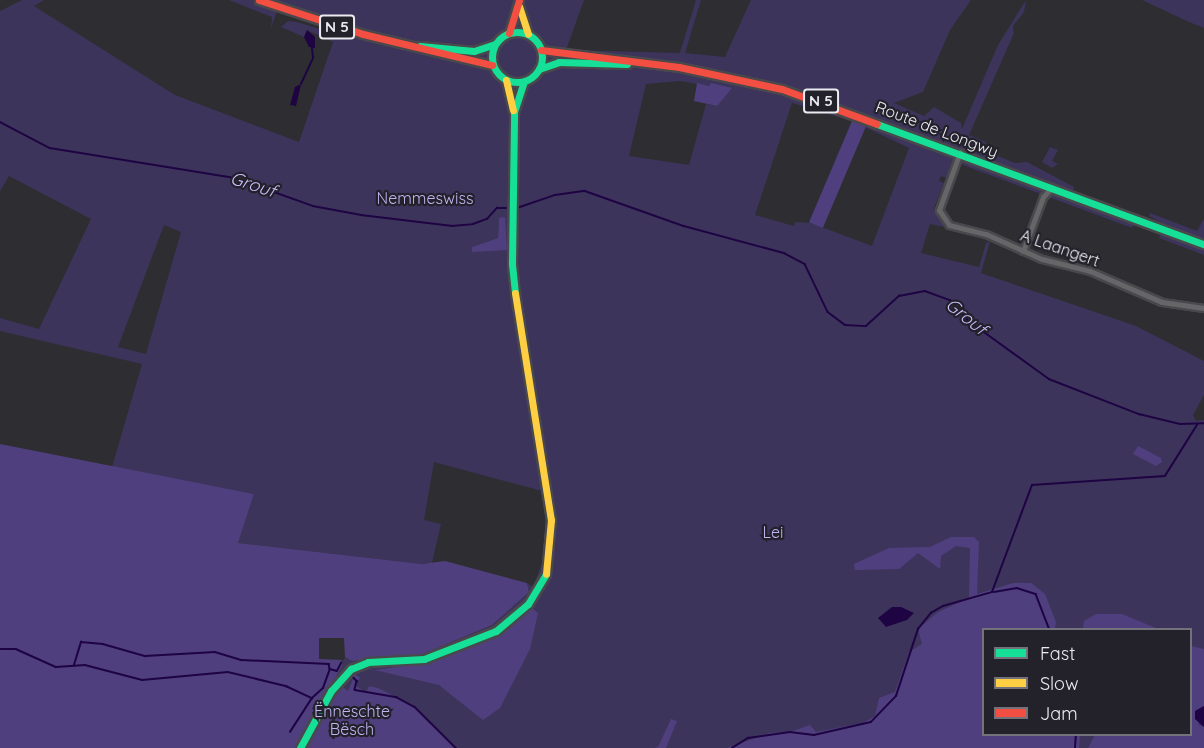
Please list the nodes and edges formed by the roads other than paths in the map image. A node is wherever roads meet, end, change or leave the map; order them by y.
1 (259, 0) edge
2 (519, 2) edge
3 (509, 33) junction
4 (528, 34) junction
5 (495, 44) junction
6 (418, 46) junction
7 (541, 50) junction
8 (653, 63) junction
9 (492, 65) junction
10 (539, 69) junction
11 (506, 80) junction
12 (524, 81) junction
13 (514, 112) junction
14 (960, 152) junction
15 (1052, 187) junction
16 (1204, 244) edge
17 (1023, 251) junction
18 (1204, 308) edge
19 (300, 748) edge

1 - 6 main road, N 5
2 - 3 main road
2 - 4 main road
3 - 4 main road
3 - 5 main road, N 5
4 - 7 main road
5 - 6 main road, N 5
5 - 9 main road
6 - 9 main road, N 5
7 - 8 main road, Route de Longwy / N 5
7 - 10 main road
8 - 10 main road, Route de Longwy / N 5
8 - 14 main road, Route de Longwy / N 5
9 - 11 main road
10 - 12 main road, N 5
11 - 12 main road
11 - 13 main road
12 - 13 main road
13 - 19 main road
14 - 15 main road, Route de Longwy / N 5
14 - 17 street, A Laangert
15 - 16 main road, Route de Longwy / N 5
15 - 17 street
17 - 18 street, A Laangert

